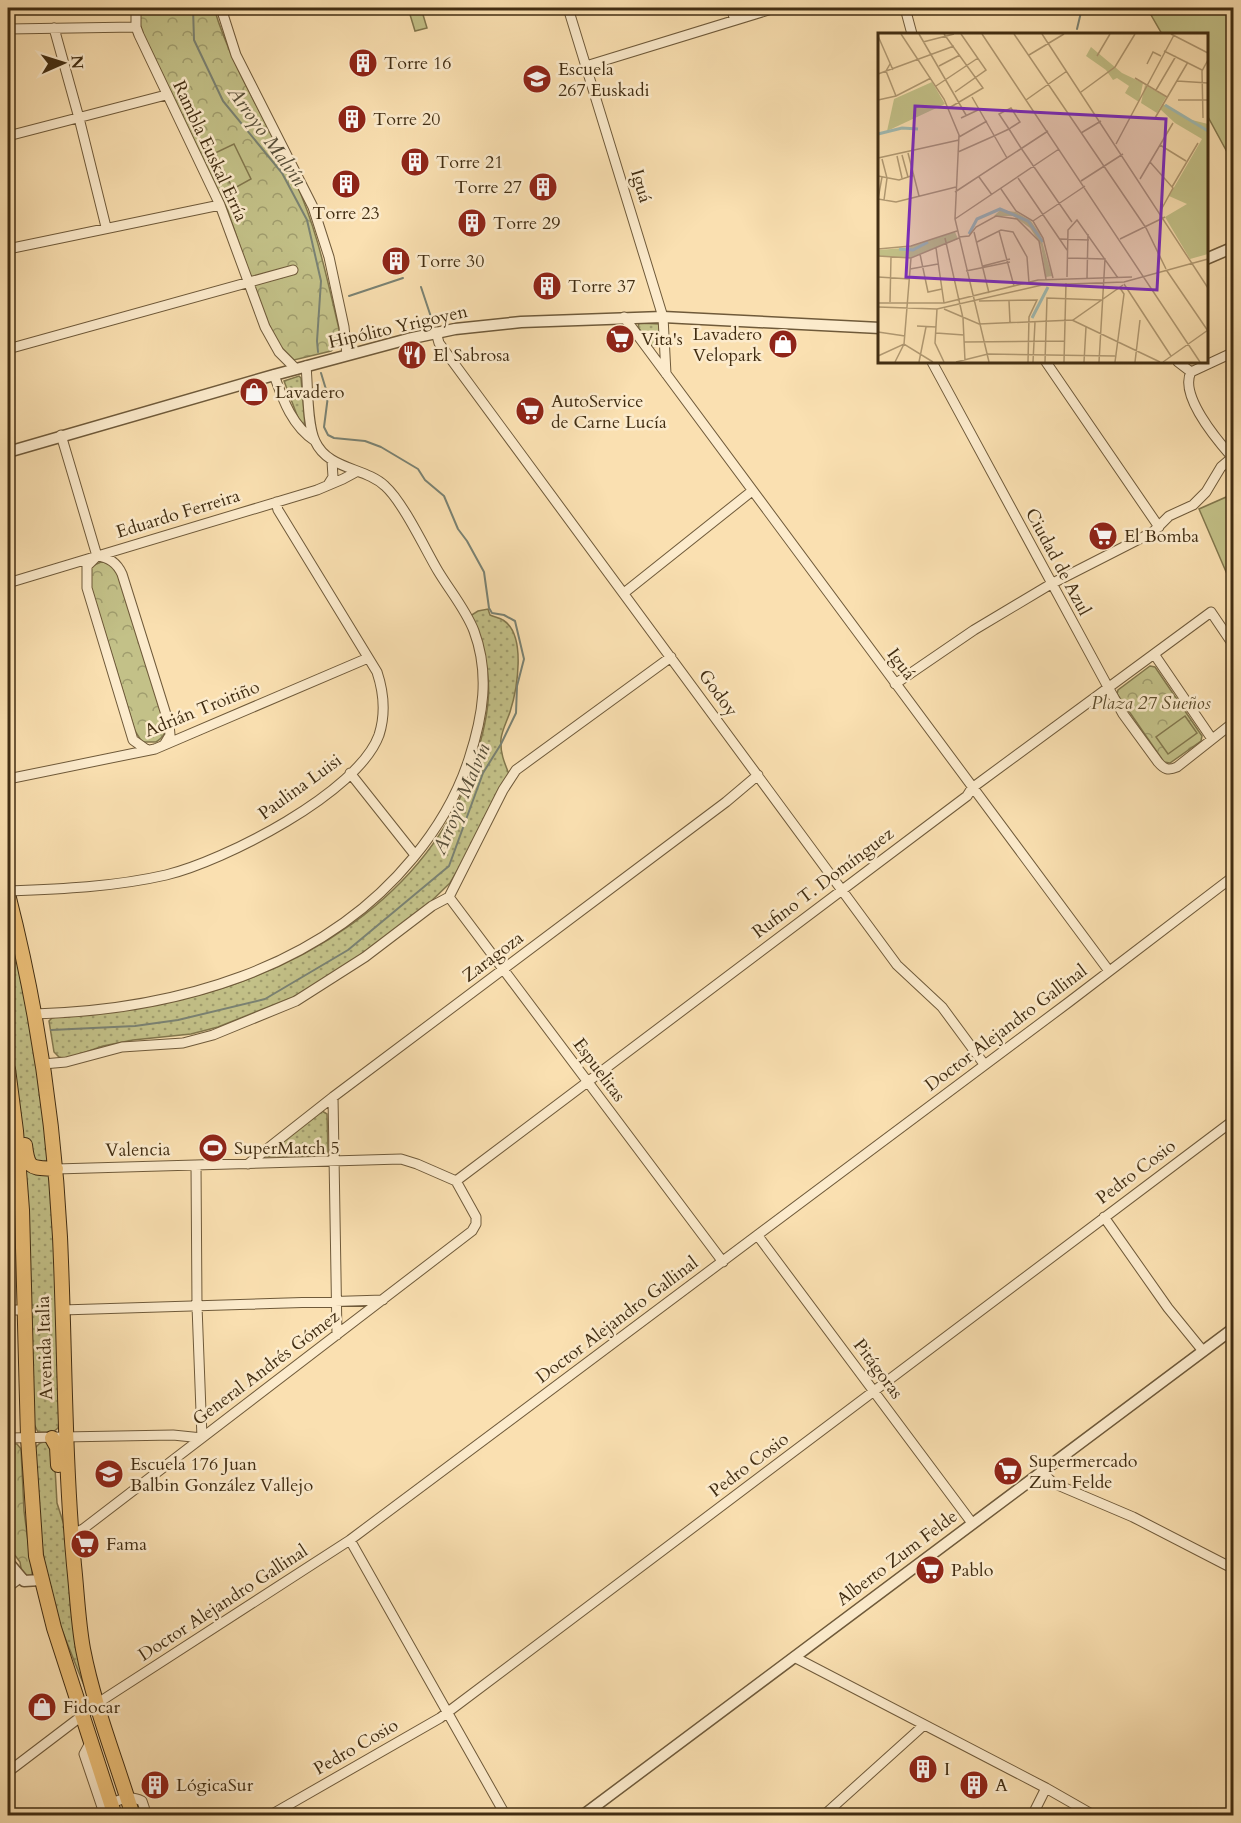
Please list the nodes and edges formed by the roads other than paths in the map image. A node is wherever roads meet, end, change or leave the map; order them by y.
1 (136, 8) edge
2 (220, 8) edge
3 (568, 8) edge
4 (732, 8) edge
5 (776, 8) edge
6 (905, 8) edge
7 (735, 20) junction
8 (136, 27) junction
9 (54, 28) junction
10 (8, 29) edge
11 (912, 33) edge
12 (586, 66) junction
13 (166, 95) junction
14 (79, 118) junction
15 (8, 136) edge
16 (220, 205) junction
17 (106, 227) junction
18 (1233, 247) edge
19 (8, 249) edge
20 (1208, 258) edge
21 (292, 270) dead end
22 (248, 282) junction
23 (624, 317) junction
24 (663, 317) junction
25 (878, 328) edge
26 (436, 332) junction
27 (665, 346) junction
28 (8, 349) edge
29 (649, 351) junction
30 (1233, 352) edge
31 (347, 355) junction
32 (933, 363) edge
33 (1047, 363) edge
34 (1179, 363) edge
35 (301, 368) junction
36 (1191, 372) junction
37 (274, 375) junction
38 (667, 376) junction
39 (61, 435) junction
40 (315, 441) junction
41 (8, 452) edge
42 (1233, 457) edge
43 (332, 461) junction
44 (356, 472) junction
45 (328, 485) junction
46 (752, 491) junction
47 (276, 502) junction
48 (1159, 527) junction
49 (97, 556) junction
50 (8, 583) edge
51 (1051, 584) junction
52 (624, 593) junction
53 (1233, 646) edge
54 (1154, 654) junction
55 (671, 657) junction
56 (368, 658) junction
57 (895, 684) junction
58 (1108, 687) junction
59 (1233, 722) edge
60 (1212, 739) junction
61 (164, 745) junction
62 (147, 750) junction
63 (350, 773) junction
64 (758, 775) junction
65 (8, 779) edge
66 (972, 789) junction
67 (415, 855) junction
68 (1233, 876) edge
69 (842, 888) junction
70 (8, 892) edge
71 (449, 897) junction
72 (503, 970) junction
73 (1109, 971) junction
74 (35, 1014) junction
75 (43, 1064) junction
76 (984, 1064) junction
77 (8, 1069) edge
78 (587, 1082) junction
79 (333, 1098) junction
80 (12, 1104) junction
81 (1233, 1120) edge
82 (334, 1161) junction
83 (13, 1162) edge
84 (248, 1164) junction
85 (196, 1165) junction
86 (56, 1169) junction
87 (456, 1181) junction
88 (1104, 1217) junction
89 (758, 1236) junction
90 (723, 1262) junction
91 (383, 1300) junction
92 (336, 1301) junction
93 (198, 1305) junction
94 (8, 1310) edge
95 (25, 1310) junction
96 (62, 1310) junction
97 (1233, 1328) edge
98 (337, 1335) junction
99 (1203, 1351) junction
100 (874, 1391) junction
101 (59, 1437) junction
102 (202, 1437) junction
103 (8, 1438) edge
104 (28, 1438) junction
105 (1041, 1472) junction
106 (972, 1523) junction
107 (71, 1535) junction
108 (350, 1540) junction
109 (8, 1562) edge
110 (1233, 1569) edge
111 (20, 1578) junction
112 (41, 1580) junction
113 (8, 1587) edge
114 (54, 1628) junction
115 (794, 1657) junction
116 (97, 1704) junction
117 (447, 1713) junction
118 (82, 1715) junction
119 (924, 1725) junction
120 (8, 1772) edge
121 (121, 1779) junction
122 (1046, 1788) junction
123 (127, 1797) junction
124 (110, 1811) edge
125 (133, 1815) edge
126 (147, 1815) edge
127 (269, 1815) edge
128 (506, 1815) edge
129 (582, 1815) edge
130 (823, 1815) edge
131 (1032, 1815) edge
132 (1095, 1815) edge

1 - 8 street, Rambla Euskal Erría
2 - 31 street
3 - 12 street, Iguá
4 - 7 street
5 - 7 street
6 - 11 street
7 - 12 street
8 - 9 street
8 - 13 street, Rambla Euskal Erría
9 - 10 street
9 - 14 street
12 - 24 street, Iguá
13 - 14 street
13 - 16 street, Rambla Euskal Erría
14 - 15 street
14 - 17 street
16 - 17 street
16 - 22 street, Rambla Euskal Erría
17 - 19 street
18 - 20 street
21 - 22 street
22 - 28 street
22 - 35 street, Rambla Euskal Erría
23 - 24 street, Hipólito Yrigoyen
23 - 26 street, Hipólito Yrigoyen
23 - 29 street, Iguá
24 - 25 street, Hipólito Yrigoyen
24 - 27 street, Iguá
26 - 31 street, Hipólito Yrigoyen
26 - 52 street, Godoy
27 - 29 street
27 - 38 street, Iguá
29 - 38 street, Iguá
30 - 36 street
31 - 35 street, Hipólito Yrigoyen
32 - 51 street, Ciudad de Azul
33 - 48 street
34 - 36 street
35 - 37 street, Hipólito Yrigoyen
35 - 40 street
36 - 42 street
37 - 39 street, Hipólito Yrigoyen
37 - 40 street
38 - 46 street, Iguá
39 - 41 street, Hipólito Yrigoyen
39 - 49 street
40 - 43 street
42 - 48 street
43 - 44 street
43 - 45 street
44 - 45 street, Eduardo Ferreira
44 - 67 street
45 - 47 street, Eduardo Ferreira
46 - 52 street
46 - 57 street, Iguá
47 - 49 street, Eduardo Ferreira
47 - 56 street, Paulina Luisi
48 - 51 street
49 - 50 street, Eduardo Ferreira
49 - 61 street
49 - 62 street
51 - 57 street
51 - 58 street, Ciudad de Azul
52 - 55 street, Godoy
53 - 54 street, Rufino T. Domínguez
54 - 58 street, Rufino T. Domínguez
54 - 60 street
55 - 64 street, Godoy
55 - 71 street
56 - 61 street, Adrián Troitiño
56 - 63 street, Paulina Luisi
57 - 66 street, Iguá
58 - 60 street, Ciudad de Azul
58 - 66 street, Rufino T. Domínguez
59 - 60 street
61 - 62 street, Adrián Troitiño
62 - 65 street, Adrián Troitiño
63 - 67 street
63 - 70 street, Paulina Luisi
64 - 69 street, Godoy
64 - 72 street, Zaragoza
66 - 69 street, Rufino T. Domínguez
66 - 73 street, Iguá
67 - 74 street
68 - 73 street, Doctor Alejandro Gallinal
69 - 76 street, Godoy
69 - 78 street, Rufino T. Domínguez
70 - 74 main road, Avenida Italia
71 - 72 street, Espuelitas
71 - 75 street
72 - 78 street, Espuelitas
72 - 79 street, Zaragoza
73 - 76 street, Doctor Alejandro Gallinal
74 - 75 main road, Avenida Italia
75 - 86 main road, Avenida Italia
76 - 89 street, Doctor Alejandro Gallinal
77 - 80 main road, Avenida Italia
78 - 87 street, Rufino T. Domínguez
78 - 90 street, Espuelitas
79 - 82 street
79 - 84 street, Zaragoza
80 - 83 main road, Avenida Italia
80 - 86 main road
81 - 88 street, Pedro Cosio
82 - 84 street, Valencia
82 - 87 street, Valencia
82 - 92 street
83 - 95 main road, Avenida Italia
84 - 85 street, Valencia
85 - 86 street, Valencia
85 - 93 street
86 - 96 main road, Avenida Italia
87 - 91 street, General Andrés Gómez
88 - 99 street
88 - 100 street, Pedro Cosio
89 - 90 street, Doctor Alejandro Gallinal
89 - 100 street, Pitágoras
90 - 108 street, Doctor Alejandro Gallinal
91 - 92 street
91 - 98 street, General Andrés Gómez
92 - 93 street
92 - 98 street
93 - 96 street
93 - 102 street
94 - 95 street
95 - 104 main road, Avenida Italia
96 - 101 main road, Avenida Italia
97 - 99 street, Alberto Zum Felde
98 - 102 street, General Andrés Gómez
99 - 105 street, Alberto Zum Felde
100 - 106 street, Pitágoras
100 - 117 street, Pedro Cosio
101 - 102 street
101 - 104 street
101 - 107 main road, Avenida Italia
102 - 107 street, General Andrés Gómez
103 - 104 street
104 - 112 main road, Avenida Italia
105 - 106 street, Alberto Zum Felde
105 - 110 street
106 - 115 street, Alberto Zum Felde
107 - 116 main road, Avenida Italia
108 - 116 street, Doctor Alejandro Gallinal
108 - 117 street
109 - 111 street
111 - 112 street
111 - 113 street
112 - 114 main road, Avenida Italia
114 - 116 main road
114 - 118 main road, Avenida Italia
115 - 119 street
115 - 129 street, Alberto Zum Felde
116 - 118 street, Doctor Alejandro Gallinal
116 - 121 main road, Avenida Italia
117 - 127 street, Pedro Cosio
117 - 128 street
118 - 120 street, Doctor Alejandro Gallinal
118 - 121 main road
118 - 124 main road, Avenida Italia
119 - 122 street
119 - 130 street
121 - 123 main road, Avenida Italia
122 - 131 street
122 - 132 street
123 - 124 street, Avenida Italia
123 - 125 main road, Avenida Italia
123 - 126 street

